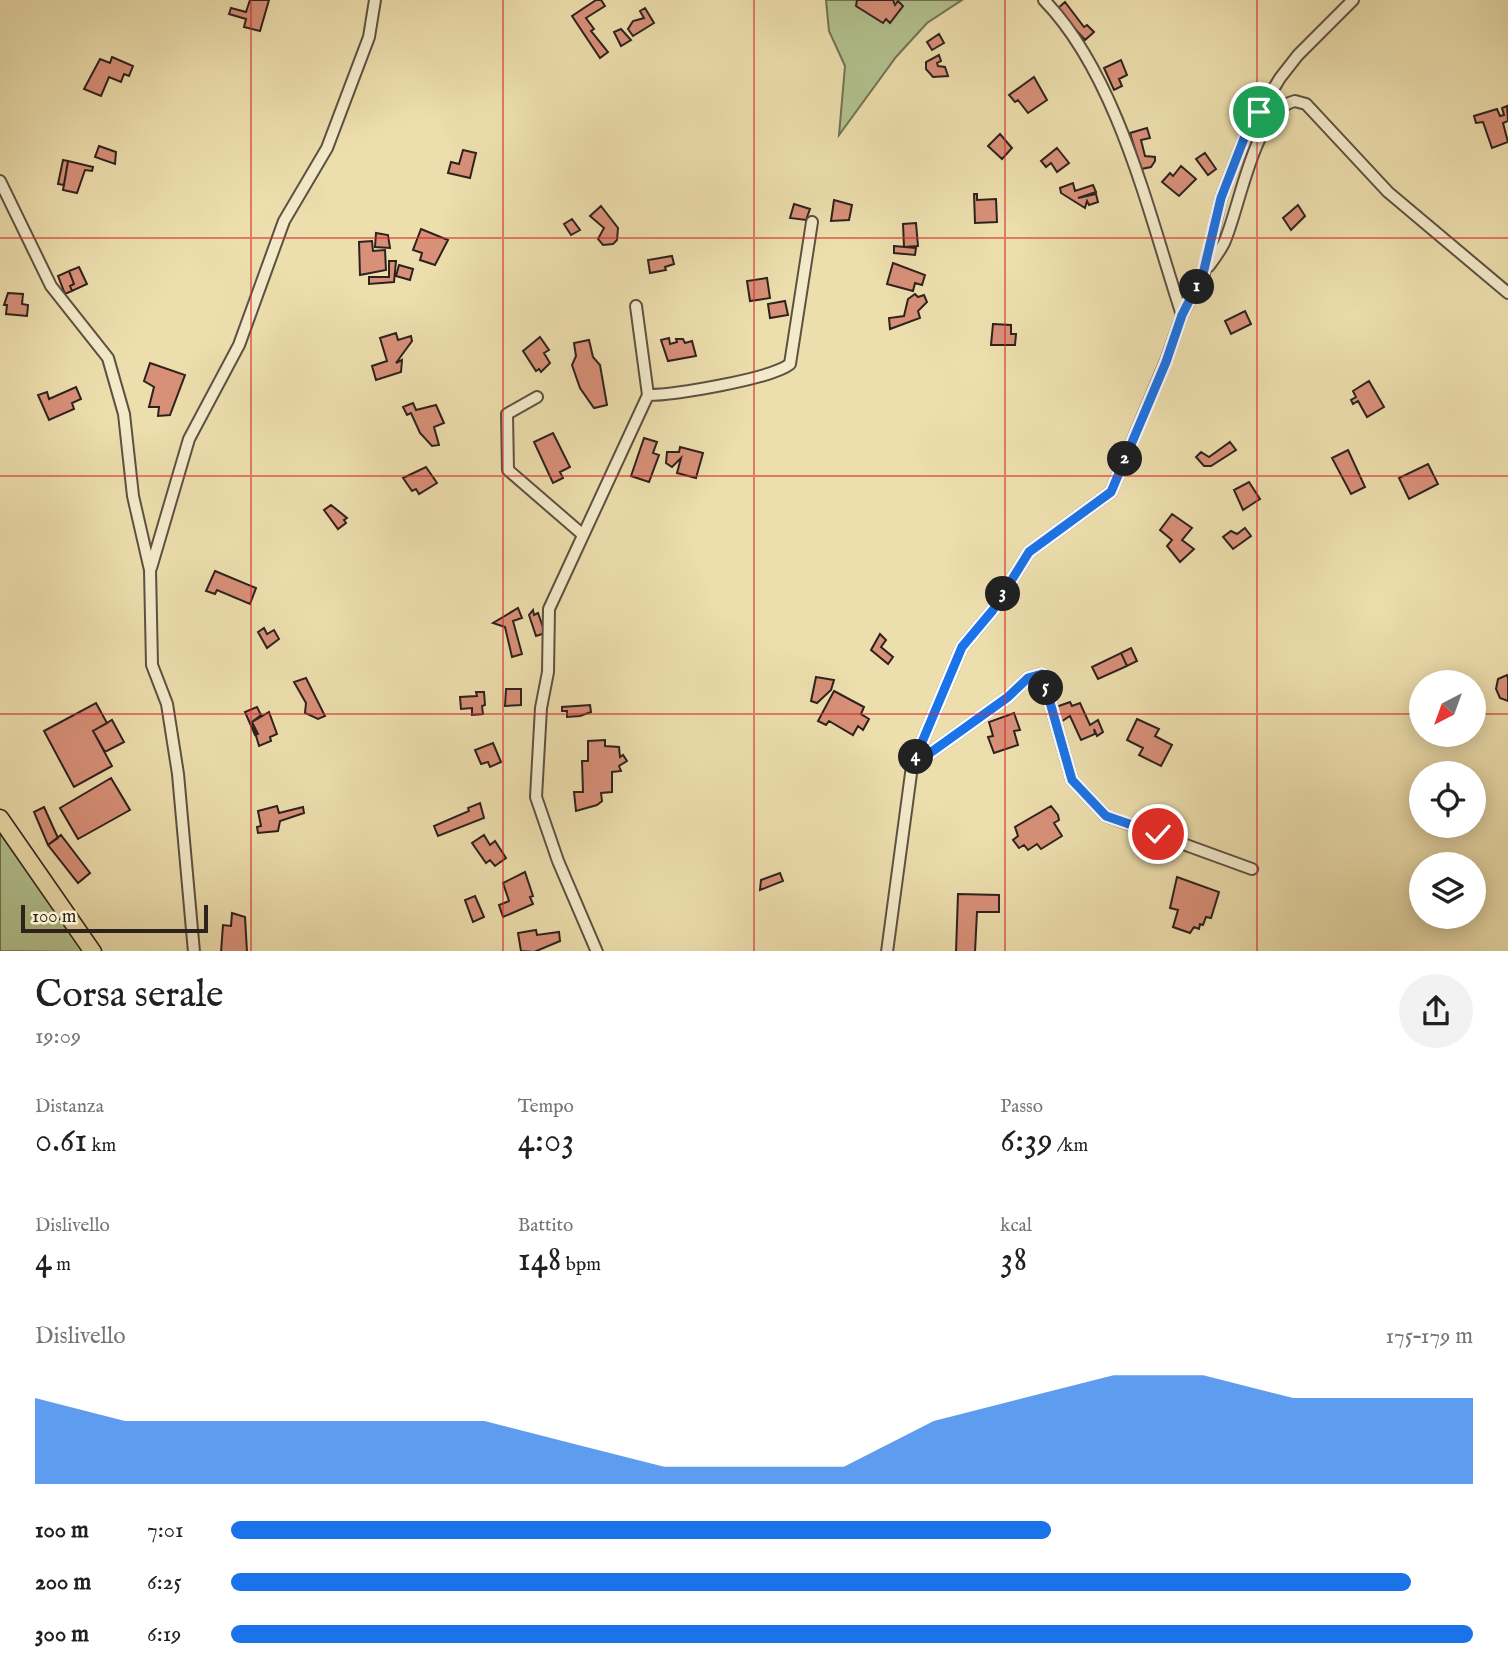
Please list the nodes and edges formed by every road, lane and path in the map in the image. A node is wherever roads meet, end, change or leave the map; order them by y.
1 (375, 0) edge
2 (1044, 0) edge
3 (1353, 0) edge
4 (0, 181) edge
5 (812, 222) dead end
6 (1203, 274) junction
7 (1508, 293) edge
8 (636, 306) dead end
9 (1182, 315) junction
10 (648, 395) junction
11 (537, 397) dead end
12 (582, 534) junction
13 (150, 570) junction
14 (912, 766) junction
15 (0, 818) edge
16 (1252, 869) dead end
17 (93, 951) edge
18 (194, 951) edge
19 (597, 951) edge
20 (887, 951) edge

1 - 13 street
2 - 9 street
3 - 6 street
4 - 13 street
5 - 10 street
6 - 7 street
6 - 9 street
8 - 10 street
9 - 14 street
10 - 12 street
11 - 12 street
12 - 19 street
13 - 18 street
14 - 16 street
14 - 20 street
15 - 17 main road

